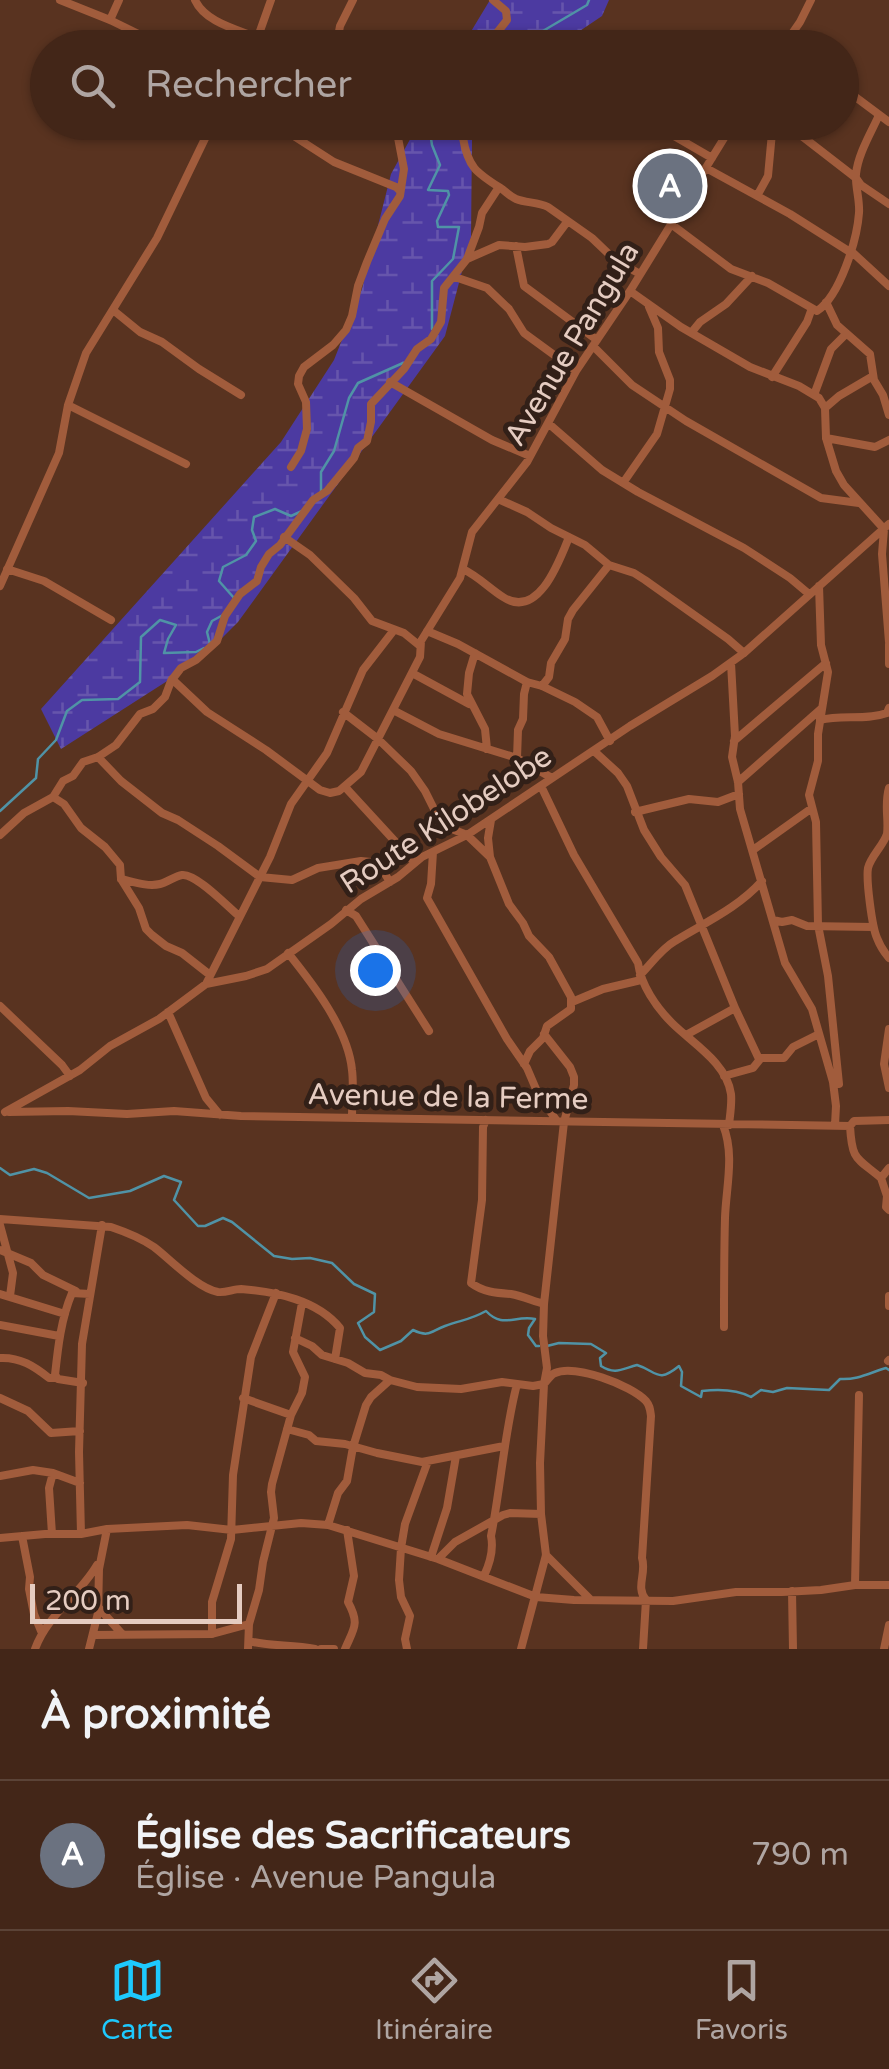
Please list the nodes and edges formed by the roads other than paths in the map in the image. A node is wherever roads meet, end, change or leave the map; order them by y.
1 (60, 0) edge
2 (119, 0) edge
3 (195, 0) edge
4 (271, 0) edge
5 (353, 0) edge
6 (493, 0) edge
7 (811, 0) edge
8 (110, 20) junction
9 (130, 30) edge
10 (233, 30) edge
11 (261, 30) edge
12 (339, 30) edge
13 (500, 30) edge
14 (796, 30) edge
15 (859, 100) edge
16 (879, 116) junction
17 (889, 122) edge
18 (203, 140) edge
19 (300, 140) edge
20 (398, 140) edge
21 (463, 140) edge
22 (681, 140) edge
23 (723, 140) edge
24 (773, 140) edge
25 (806, 140) edge
26 (712, 158) junction
27 (706, 168) junction
28 (856, 178) junction
29 (498, 187) junction
30 (399, 190) junction
31 (757, 196) junction
32 (889, 204) edge
33 (566, 222) junction
34 (671, 224) junction
35 (516, 246) junction
36 (851, 252) junction
37 (467, 258) junction
38 (640, 274) junction
39 (752, 276) junction
40 (454, 277) junction
41 (889, 286) edge
42 (630, 291) junction
43 (826, 302) junction
44 (648, 303) junction
45 (812, 308) junction
46 (113, 310) junction
47 (692, 333) junction
48 (845, 334) junction
49 (595, 343) junction
50 (576, 372) junction
51 (873, 376) junction
52 (772, 377) junction
53 (390, 382) junction
54 (241, 394) dead end
55 (814, 394) junction
56 (68, 405) junction
57 (664, 406) junction
58 (825, 408) junction
59 (889, 415) edge
60 (548, 423) junction
61 (826, 438) junction
62 (889, 440) edge
63 (530, 456) junction
64 (186, 464) dead end
65 (291, 467) dead end
66 (623, 483) junction
67 (498, 499) junction
68 (859, 503) junction
69 (886, 527) edge
70 (570, 536) junction
71 (284, 537) junction
72 (609, 565) junction
73 (7, 568) junction
74 (463, 569) junction
75 (0, 586) edge
76 (819, 586) junction
77 (809, 594) junction
78 (111, 620) dead end
79 (394, 630) junction
80 (426, 631) junction
81 (889, 643) edge
82 (420, 646) junction
83 (475, 653) junction
84 (744, 653) junction
85 (731, 663) junction
86 (826, 663) junction
87 (889, 664) edge
88 (412, 674) junction
89 (172, 679) junction
90 (527, 682) junction
91 (542, 686) junction
92 (472, 705) junction
93 (822, 708) junction
94 (393, 710) junction
95 (888, 711) edge
96 (343, 712) junction
97 (820, 720) junction
98 (888, 723) edge
99 (378, 739) junction
100 (610, 740) junction
101 (734, 741) junction
102 (488, 750) junction
103 (594, 751) junction
104 (98, 757) junction
105 (516, 758) junction
106 (552, 778) junction
107 (307, 781) junction
108 (738, 782) junction
109 (541, 786) junction
110 (346, 788) junction
111 (889, 788) edge
112 (738, 794) junction
113 (53, 797) junction
114 (812, 808) junction
115 (635, 812) junction
116 (491, 820) junction
117 (888, 825) edge
118 (0, 835) edge
119 (467, 835) junction
120 (753, 850) junction
121 (433, 852) junction
122 (490, 858) junction
123 (414, 862) junction
124 (260, 876) junction
125 (121, 879) junction
126 (762, 881) junction
127 (390, 882) junction
128 (346, 910) junction
129 (239, 916) junction
130 (772, 920) junction
131 (818, 925) junction
132 (703, 926) junction
133 (873, 927) junction
134 (288, 953) junction
135 (889, 958) edge
136 (640, 978) junction
137 (208, 979) junction
138 (572, 1002) junction
139 (0, 1006) edge
140 (735, 1008) junction
141 (168, 1012) junction
142 (889, 1029) edge
143 (429, 1031) dead end
144 (544, 1034) junction
145 (819, 1034) junction
146 (686, 1035) junction
147 (759, 1059) junction
148 (524, 1064) junction
149 (70, 1076) junction
150 (724, 1076) junction
151 (839, 1084) dead end
152 (889, 1088) edge
153 (2, 1111) edge
154 (220, 1115) junction
155 (352, 1118) junction
156 (889, 1120) edge
157 (560, 1121) junction
158 (483, 1122) junction
159 (726, 1125) junction
160 (835, 1126) junction
161 (850, 1126) junction
162 (889, 1168) edge
163 (881, 1178) junction
164 (889, 1210) edge
165 (0, 1222) edge
166 (102, 1225) junction
167 (4, 1252) edge
168 (76, 1291) junction
169 (90, 1294) junction
170 (276, 1294) junction
171 (5, 1295) edge
172 (889, 1296) edge
173 (302, 1303) junction
174 (544, 1304) junction
175 (889, 1306) edge
176 (65, 1314) junction
177 (0, 1325) edge
178 (724, 1327) dead end
179 (59, 1336) junction
180 (296, 1338) junction
181 (0, 1358) edge
182 (335, 1359) junction
183 (56, 1378) junction
184 (390, 1380) junction
185 (83, 1383) junction
186 (517, 1384) junction
187 (544, 1384) junction
188 (860, 1395) dead end
189 (0, 1398) edge
190 (243, 1398) junction
191 (291, 1414) junction
192 (287, 1430) junction
193 (80, 1431) junction
194 (504, 1446) junction
195 (353, 1447) junction
196 (456, 1456) junction
197 (428, 1461) junction
198 (53, 1473) junction
199 (0, 1476) edge
200 (80, 1484) junction
201 (541, 1514) junction
202 (495, 1520) junction
203 (328, 1525) junction
204 (272, 1526) junction
205 (107, 1530) junction
206 (232, 1530) junction
207 (347, 1530) junction
208 (52, 1534) junction
209 (82, 1534) junction
210 (22, 1536) junction
211 (0, 1538) edge
212 (401, 1548) junction
213 (546, 1555) junction
214 (435, 1558) junction
215 (100, 1562) junction
216 (484, 1576) junction
217 (855, 1585) junction
218 (889, 1585) edge
219 (792, 1591) junction
220 (536, 1597) junction
221 (591, 1600) junction
222 (646, 1600) junction
223 (98, 1608) junction
224 (249, 1624) junction
225 (889, 1625) edge
226 (41, 1631) junction
227 (122, 1634) junction
228 (212, 1634) junction
229 (94, 1635) junction
230 (888, 1636) edge
231 (248, 1645) edge
232 (35, 1649) edge
233 (89, 1649) edge
234 (318, 1649) edge
235 (334, 1649) edge
236 (345, 1649) edge
237 (407, 1649) edge
238 (520, 1649) edge
239 (643, 1649) edge
240 (792, 1649) edge
241 (884, 1649) edge

1 - 8 street
2 - 8 street
3 - 10 street
4 - 11 street
5 - 12 street
6 - 13 street
7 - 14 street
8 - 9 street
15 - 16 street
16 - 17 street
16 - 28 street
18 - 46 street
19 - 30 street
20 - 30 street
21 - 29 street
22 - 26 street
23 - 26 street, Avenue Pangula
24 - 31 street
25 - 28 street
26 - 27 street, Avenue Pangula
27 - 31 street
27 - 34 street, Avenue Pangula
28 - 32 street
28 - 36 street
29 - 33 street
29 - 37 street
30 - 65 street
31 - 36 street
33 - 35 street
33 - 38 street
34 - 38 street, Avenue Pangula
34 - 39 street
35 - 37 street
35 - 49 street
36 - 41 street
36 - 43 street
37 - 40 street
38 - 42 street, Avenue Pangula
39 - 45 street
39 - 47 street
40 - 50 street
40 - 53 street
42 - 44 street
42 - 49 street, Avenue Pangula
43 - 45 street
43 - 48 street
44 - 47 street
44 - 57 street
45 - 52 street
46 - 54 street
46 - 56 street
47 - 52 street
48 - 51 street
48 - 55 street
49 - 50 street, Avenue Pangula
49 - 57 street
50 - 60 street, Avenue Pangula
51 - 58 street
51 - 59 street
52 - 55 street
53 - 63 street
53 - 71 street
55 - 58 street
56 - 64 street
56 - 73 street
57 - 66 street
57 - 68 street
58 - 61 street
60 - 63 street, Avenue Pangula
60 - 66 street
61 - 62 street
61 - 68 street
63 - 67 street, Avenue Pangula
66 - 77 street
67 - 70 street
67 - 74 street, Avenue Pangula
68 - 69 street
69 - 76 street, Route Kilobelobe
69 - 81 street
70 - 72 street
70 - 74 street
71 - 79 street
71 - 89 street
72 - 84 street
72 - 91 street
73 - 75 street
73 - 78 street
74 - 80 street
76 - 77 street, Route Kilobelobe
76 - 86 street
77 - 84 street, Route Kilobelobe
79 - 82 street
79 - 96 street
80 - 82 street
80 - 83 street
81 - 87 street
82 - 88 street
83 - 90 street
83 - 92 street
84 - 85 street, Route Kilobelobe
85 - 100 street, Route Kilobelobe
85 - 101 street
86 - 93 street
86 - 101 street
88 - 92 street
88 - 94 street
89 - 104 street
89 - 107 street
90 - 91 street
90 - 105 street
91 - 100 street
92 - 102 street
93 - 97 street
93 - 108 street
94 - 99 street
94 - 102 street
95 - 97 street
95 - 98 street
96 - 99 street
96 - 107 street
97 - 114 street
99 - 110 street
99 - 119 street
100 - 103 street, Route Kilobelobe
101 - 108 street
102 - 105 street
103 - 106 street, Route Kilobelobe
103 - 115 street
104 - 113 street
104 - 124 street
105 - 106 street
106 - 109 street, Route Kilobelobe
107 - 110 street
107 - 124 street
108 - 112 street
109 - 116 street, Route Kilobelobe
109 - 136 street
110 - 123 street
111 - 117 street
112 - 115 street
112 - 120 street
113 - 118 street
113 - 125 street
114 - 120 street
114 - 131 street
115 - 132 street
116 - 119 street, Route Kilobelobe
116 - 122 street
117 - 133 street
119 - 121 street, Route Kilobelobe
119 - 122 street
120 - 126 street
121 - 123 street, Route Kilobelobe
121 - 148 street
122 - 138 street
123 - 127 street, Route Kilobelobe
124 - 127 street
124 - 129 street
125 - 129 street
125 - 137 street
126 - 130 street
126 - 132 street
127 - 128 street, Route Kilobelobe
128 - 134 street, Route Kilobelobe
128 - 143 street
129 - 137 street
130 - 131 street
130 - 145 street
131 - 133 street
131 - 151 street
132 - 136 street
132 - 140 street
133 - 135 street
134 - 137 street, Route Kilobelobe
134 - 155 street
136 - 138 street
136 - 146 street
137 - 141 street, Route Kilobelobe
138 - 144 street
139 - 149 street
140 - 146 street
140 - 147 street
141 - 149 street, Route Kilobelobe
141 - 154 street
142 - 152 street
144 - 148 street
144 - 157 street
145 - 147 street
145 - 160 street
146 - 150 street
147 - 150 street
148 - 157 street
149 - 153 street, Route Kilobelobe
150 - 159 street
153 - 154 street, Avenue de la Ferme
154 - 155 street, Avenue de la Ferme
155 - 158 street, Avenue de la Ferme
156 - 161 street, Avenue de la Ferme
157 - 158 street, Avenue de la Ferme
157 - 159 street, Avenue de la Ferme
157 - 174 street
158 - 174 street
159 - 160 street, Avenue de la Ferme
159 - 178 street
160 - 161 street, Avenue de la Ferme
161 - 163 street
162 - 163 street
163 - 164 street
165 - 166 street
165 - 167 street
166 - 169 street
166 - 170 street
167 - 168 street
167 - 171 street
168 - 169 street
168 - 176 street
169 - 185 street
170 - 173 street
170 - 190 street
171 - 176 street
172 - 175 street
173 - 180 street
173 - 182 street
174 - 187 street
176 - 179 street
177 - 179 street
179 - 183 street
180 - 182 street
180 - 191 street
181 - 183 street
182 - 184 street
183 - 185 street
184 - 186 street
184 - 195 street
185 - 193 street
186 - 187 street
186 - 194 street
187 - 201 street
187 - 222 street
188 - 217 street
189 - 193 street
190 - 191 street
190 - 206 street
191 - 192 street
192 - 195 street
192 - 204 street
193 - 200 street
194 - 196 street
194 - 202 street
195 - 197 street
195 - 203 street
196 - 197 street
196 - 214 street
197 - 212 street
198 - 199 street
198 - 200 street
198 - 208 street
200 - 209 street
201 - 202 street
201 - 213 street
202 - 214 street
202 - 216 street
203 - 204 street
203 - 207 street
204 - 206 street
204 - 224 street
205 - 206 street
205 - 209 street
205 - 215 street
206 - 228 street
207 - 212 street
207 - 236 street
208 - 209 street
208 - 210 street
210 - 211 street
210 - 226 street
212 - 214 street
212 - 237 street
213 - 220 street
213 - 221 street
214 - 216 street
215 - 223 street
215 - 226 street
216 - 220 street
217 - 218 street
217 - 219 street
219 - 222 street
219 - 240 street
220 - 221 street
220 - 238 street
221 - 222 street
222 - 239 street
223 - 227 street
223 - 229 street
224 - 228 street
224 - 231 street
225 - 230 street
226 - 232 street
227 - 228 street
227 - 229 street
229 - 233 street
230 - 241 street
231 - 234 street
234 - 235 street

